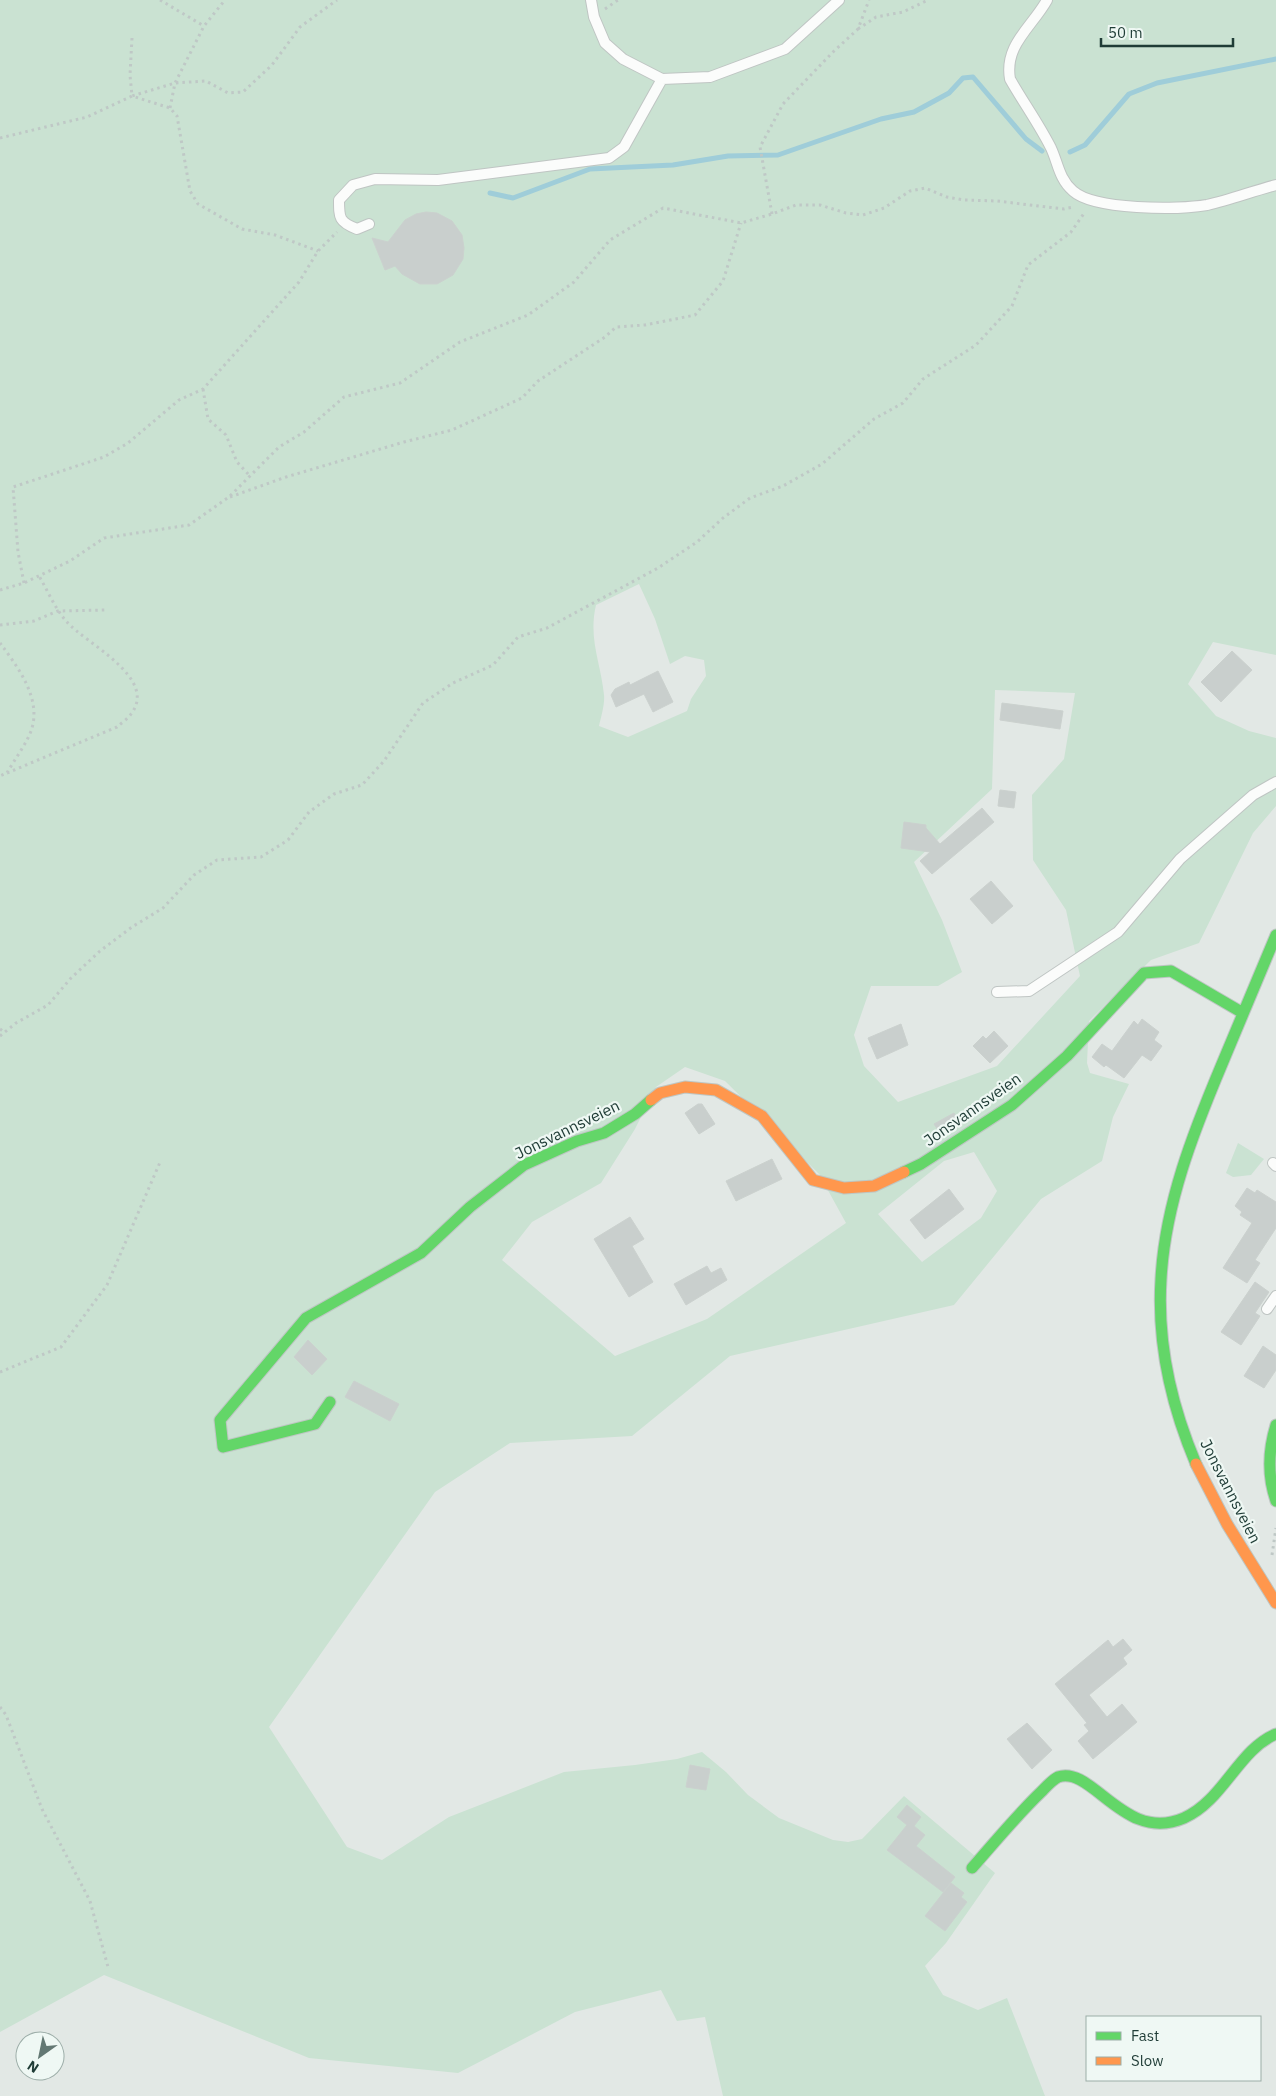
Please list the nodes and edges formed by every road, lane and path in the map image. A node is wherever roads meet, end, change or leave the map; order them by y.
1 (160, 0) edge
2 (225, 0) edge
3 (338, 0) edge
4 (591, 0) edge
5 (839, 0) edge
6 (869, 0) edge
7 (928, 0) edge
8 (1047, 0) edge
9 (204, 26) junction
10 (858, 29) junction
11 (132, 38) dead end
12 (662, 80) junction
13 (175, 83) junction
14 (132, 96) junction
15 (170, 108) junction
16 (0, 138) edge
17 (1276, 185) edge
18 (1093, 201) junction
19 (772, 214) junction
20 (741, 223) junction
21 (345, 224) junction
22 (369, 224) dead end
23 (318, 251) junction
24 (203, 389) junction
25 (250, 476) junction
26 (229, 498) junction
27 (39, 576) junction
28 (24, 583) junction
29 (0, 590) edge
30 (107, 610) dead end
31 (58, 611) junction
32 (0, 625) edge
33 (0, 643) edge
34 (7, 773) junction
35 (0, 776) edge
36 (1276, 782) edge
37 (1276, 935) edge
38 (997, 992) dead end
39 (1243, 1013) junction
40 (0, 1029) edge
41 (4, 1032) junction
42 (0, 1036) edge
43 (161, 1160) dead end
44 (1276, 1296) edge
45 (1267, 1310) dead end
46 (0, 1372) edge
47 (330, 1402) dead end
48 (1276, 1424) edge
49 (1276, 1501) edge
50 (1276, 1528) edge
51 (1267, 1548) dead end
52 (1272, 1556) junction
53 (1276, 1562) edge
54 (1276, 1603) edge
55 (0, 1707) edge
56 (1276, 1734) edge
57 (972, 1868) dead end
58 (108, 1967) dead end

1 - 9 path
2 - 9 path
3 - 13 path
4 - 12 lane
5 - 12 lane
6 - 10 path
7 - 10 path
8 - 18 lane
9 - 13 path
10 - 19 path
11 - 14 path
12 - 21 lane
13 - 14 path
13 - 15 path
14 - 15 path
14 - 16 path
15 - 23 path
17 - 18 lane
18 - 19 path
18 - 41 path
19 - 20 path
20 - 25 path
20 - 26 path
21 - 22 lane
21 - 23 path
23 - 24 path
24 - 25 path
24 - 28 path
25 - 26 path
26 - 27 path
27 - 28 path
27 - 31 path
28 - 29 path
30 - 31 path
31 - 32 path
31 - 34 path
33 - 34 path
34 - 35 path
36 - 38 lane
37 - 39 street, Jonsvannsveien
39 - 47 street, Jonsvannsveien
39 - 54 street, Jonsvannsveien
40 - 41 path
41 - 42 path
43 - 46 path
44 - 45 lane
48 - 49 street
50 - 52 path
51 - 52 path
52 - 53 path
55 - 58 path
56 - 57 street

